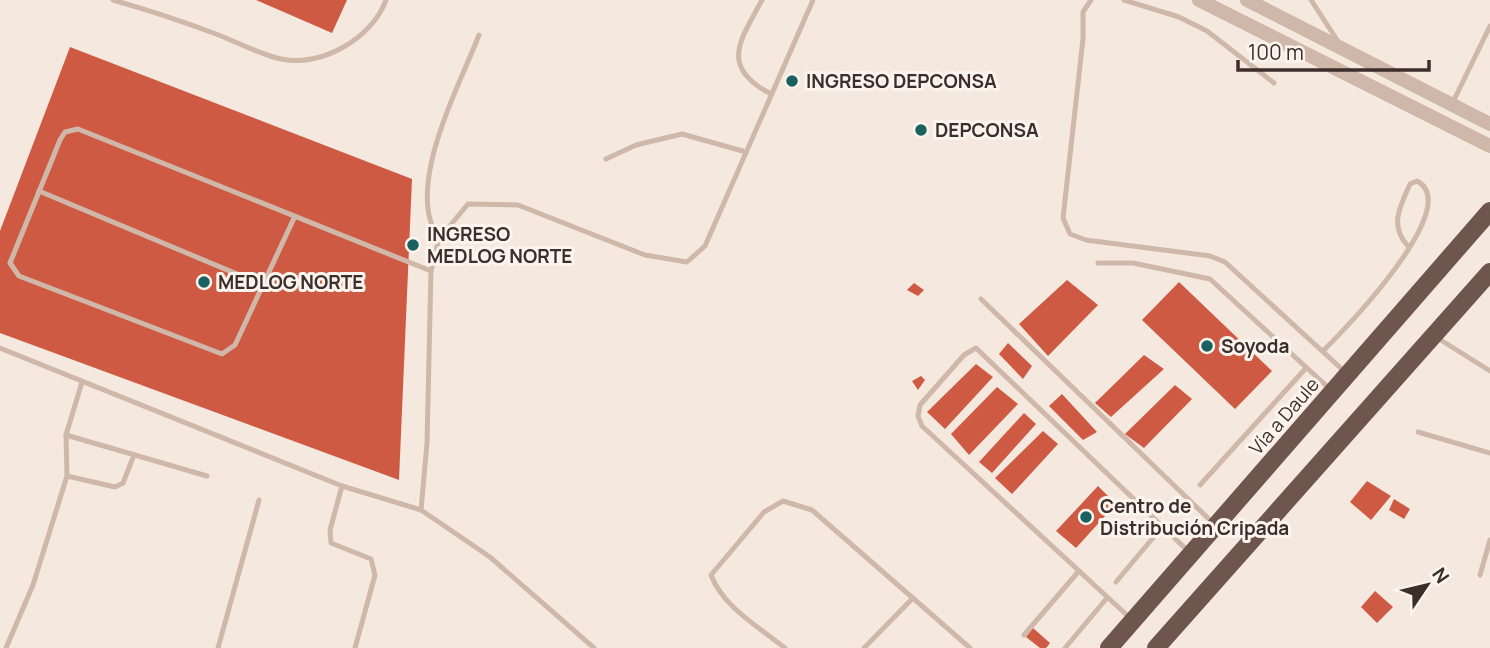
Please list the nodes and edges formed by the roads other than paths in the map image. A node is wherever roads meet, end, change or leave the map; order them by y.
1 (113, 0) edge
2 (386, 0) edge
3 (762, 0) edge
4 (813, 0) edge
5 (1091, 0) edge
6 (1124, 0) edge
7 (1199, 0) edge
8 (1247, 0) edge
9 (1311, 0) edge
10 (1226, 6) edge
11 (1490, 26) edge
12 (479, 35) dead end
13 (1343, 49) junction
14 (1274, 83) dead end
15 (771, 94) junction
16 (1452, 105) junction
17 (1489, 121) edge
18 (1490, 146) edge
19 (746, 152) junction
20 (606, 159) dead end
21 (39, 191) junction
22 (1490, 211) edge
23 (295, 216) junction
24 (439, 239) junction
25 (1408, 246) junction
26 (1098, 263) dead end
27 (431, 271) junction
28 (1490, 272) edge
29 (263, 285) junction
30 (981, 299) dead end
31 (1433, 335) junction
32 (0, 348) edge
33 (1323, 351) junction
34 (1307, 368) junction
35 (1490, 370) edge
36 (1348, 375) junction
37 (82, 382) junction
38 (1333, 392) junction
39 (1418, 432) dead end
40 (66, 435) junction
41 (1490, 453) edge
42 (134, 455) junction
43 (67, 476) junction
44 (207, 476) dead end
45 (1200, 485) dead end
46 (342, 486) junction
47 (259, 500) dead end
48 (421, 510) junction
49 (1215, 526) junction
50 (1161, 527) junction
51 (1490, 540) edge
52 (1191, 553) junction
53 (1078, 572) junction
54 (1480, 575) dead end
55 (1116, 582) dead end
56 (913, 597) junction
57 (1107, 598) junction
58 (1133, 620) junction
59 (1024, 635) dead end
60 (6, 648) edge
61 (218, 648) edge
62 (355, 648) edge
63 (594, 648) edge
64 (785, 648) edge
65 (864, 648) edge
66 (970, 648) edge
67 (1065, 648) edge
68 (1109, 648) edge
69 (1159, 648) edge

1 - 2 lane
3 - 15 lane
4 - 15 lane
5 - 33 lane
6 - 14 lane
7 - 10 street
8 - 13 street
9 - 13 lane
10 - 18 street
11 - 16 lane
12 - 24 lane
13 - 16 street
15 - 19 lane
16 - 17 street
19 - 20 lane
19 - 24 lane
21 - 23 lane
21 - 29 lane
21 - 29 lane
22 - 36 highway, Vía a Daule
23 - 27 lane
23 - 29 lane
24 - 27 lane
25 - 25 lane
25 - 33 lane
26 - 34 lane
27 - 48 lane
28 - 31 highway
30 - 49 lane
31 - 35 lane
31 - 69 highway
32 - 37 lane
33 - 36 lane
34 - 38 lane
34 - 45 lane
36 - 38 highway, Vía a Daule
37 - 40 lane
37 - 46 lane
38 - 49 highway, Vía a Daule
39 - 41 lane
40 - 42 lane
40 - 43 lane
42 - 43 lane
42 - 44 lane
43 - 60 lane
46 - 48 lane
46 - 62 lane
47 - 61 lane
48 - 63 lane
49 - 52 highway, Vía a Daule
50 - 52 lane
50 - 53 lane
50 - 55 lane
51 - 54 lane
52 - 58 highway, Vía a Daule
53 - 57 lane
53 - 59 lane
56 - 64 lane
56 - 65 lane
56 - 66 lane
57 - 58 lane
57 - 67 lane
58 - 68 highway, Vía a Daule

